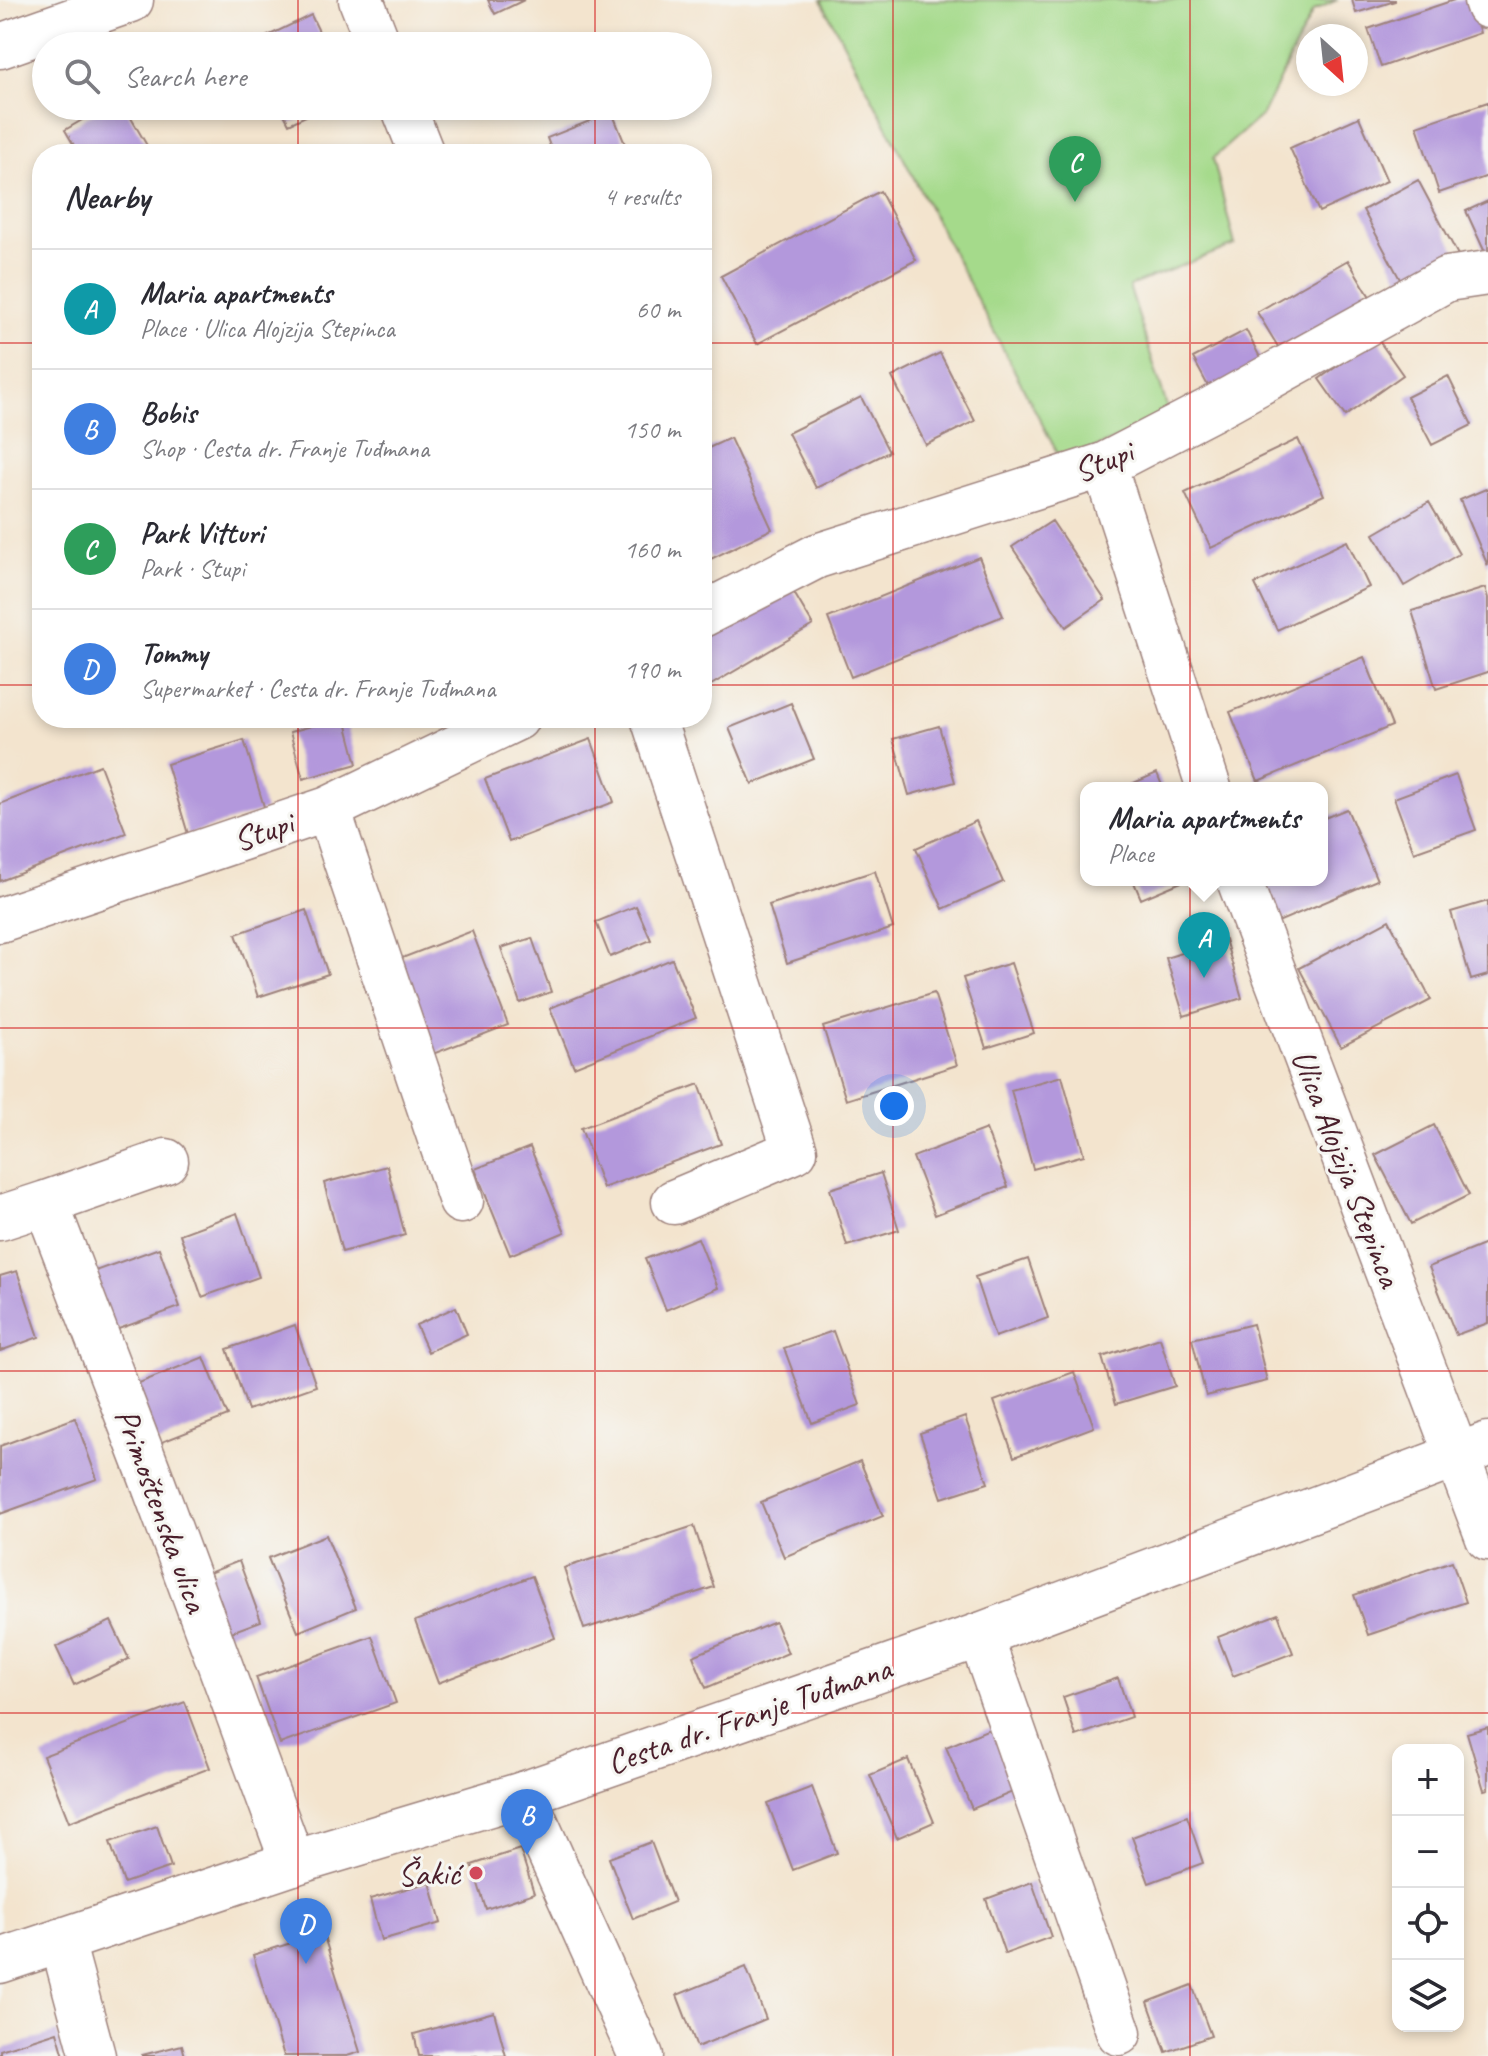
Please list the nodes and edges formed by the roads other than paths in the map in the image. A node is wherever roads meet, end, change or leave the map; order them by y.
1 (131, 0) edge
2 (361, 0) edge
3 (1486, 0) edge
4 (1488, 6) edge
5 (40, 32) edge
6 (374, 32) edge
7 (32, 35) edge
8 (0, 46) edge
9 (409, 120) edge
10 (418, 144) edge
11 (1488, 273) edge
12 (1104, 465) junction
13 (712, 610) edge
14 (496, 728) edge
15 (656, 728) edge
16 (1207, 782) edge
17 (328, 809) junction
18 (1241, 886) edge
19 (0, 920) edge
20 (166, 1161) dead end
21 (461, 1201) dead end
22 (674, 1202) dead end
23 (46, 1203) junction
24 (0, 1218) edge
25 (1473, 1464) edge
26 (1488, 1538) edge
27 (980, 1635) junction
28 (523, 1794) junction
29 (293, 1863) junction
30 (62, 1941) junction
31 (0, 1961) edge
32 (1119, 2033) dead end
33 (93, 2056) edge
34 (641, 2056) edge

1 - 5 street
2 - 6 street
3 - 4 street
7 - 8 street
9 - 10 street
11 - 12 street, Stupi
12 - 13 street, Stupi
12 - 16 street
14 - 17 street, Stupi
15 - 22 street
17 - 19 street, Stupi
17 - 21 street
18 - 25 street, Ulica Alojzija Stepinca
20 - 23 street
23 - 24 street
23 - 29 street, Primoštenska ulica
25 - 26 street, Ulica Alojzija Stepinca
25 - 27 street, Cesta dr. Franje Tuđmana
27 - 28 street, Cesta dr. Franje Tuđmana
27 - 32 street
28 - 29 street, Cesta dr. Franje Tuđmana
28 - 34 street
29 - 30 street, Cesta dr. Franje Tuđmana
30 - 31 street, Cesta dr. Franje Tuđmana
30 - 33 street

